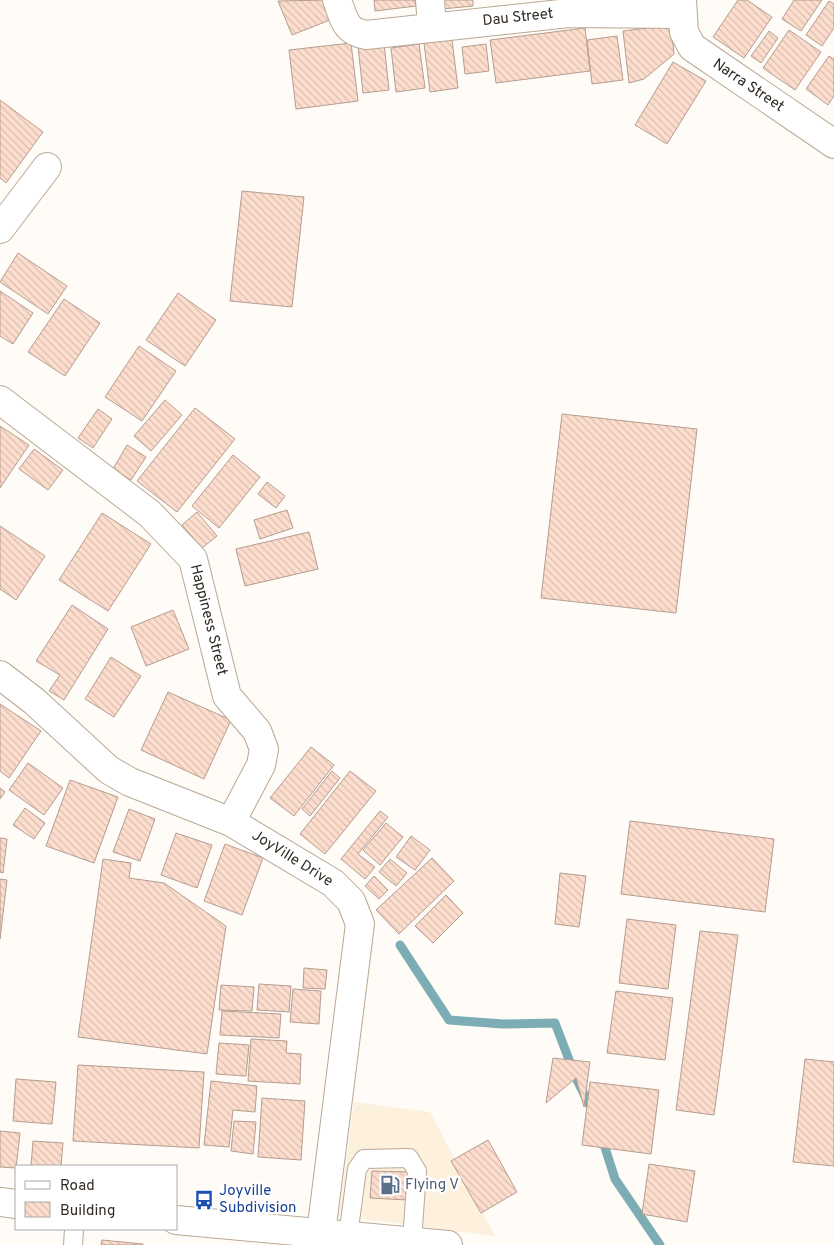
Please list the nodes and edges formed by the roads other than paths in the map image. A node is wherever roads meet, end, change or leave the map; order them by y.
1 (337, 0) edge
2 (430, 0) edge
3 (568, 7) edge
4 (682, 7) edge
5 (432, 27) junction
6 (834, 144) edge
7 (48, 167) dead end
8 (0, 229) edge
9 (0, 400) edge
10 (0, 675) edge
11 (232, 822) junction
12 (0, 1202) edge
13 (15, 1204) edge
14 (178, 1220) edge
15 (74, 1230) edge
16 (321, 1233) junction
17 (361, 1240) edge
18 (412, 1242) junction
19 (73, 1245) edge
20 (448, 1245) edge

1 - 5 street, Dau Street
2 - 5 street
3 - 4 street, Dau Street
3 - 5 street, Dau Street
4 - 6 street, Narra Street
7 - 8 street
9 - 11 street, Happiness Street
10 - 11 street, JoyVille Drive
11 - 16 street, JoyVille Drive
12 - 13 street
14 - 16 street
15 - 19 lane
16 - 17 street
17 - 18 street
17 - 18 lane
18 - 20 street

